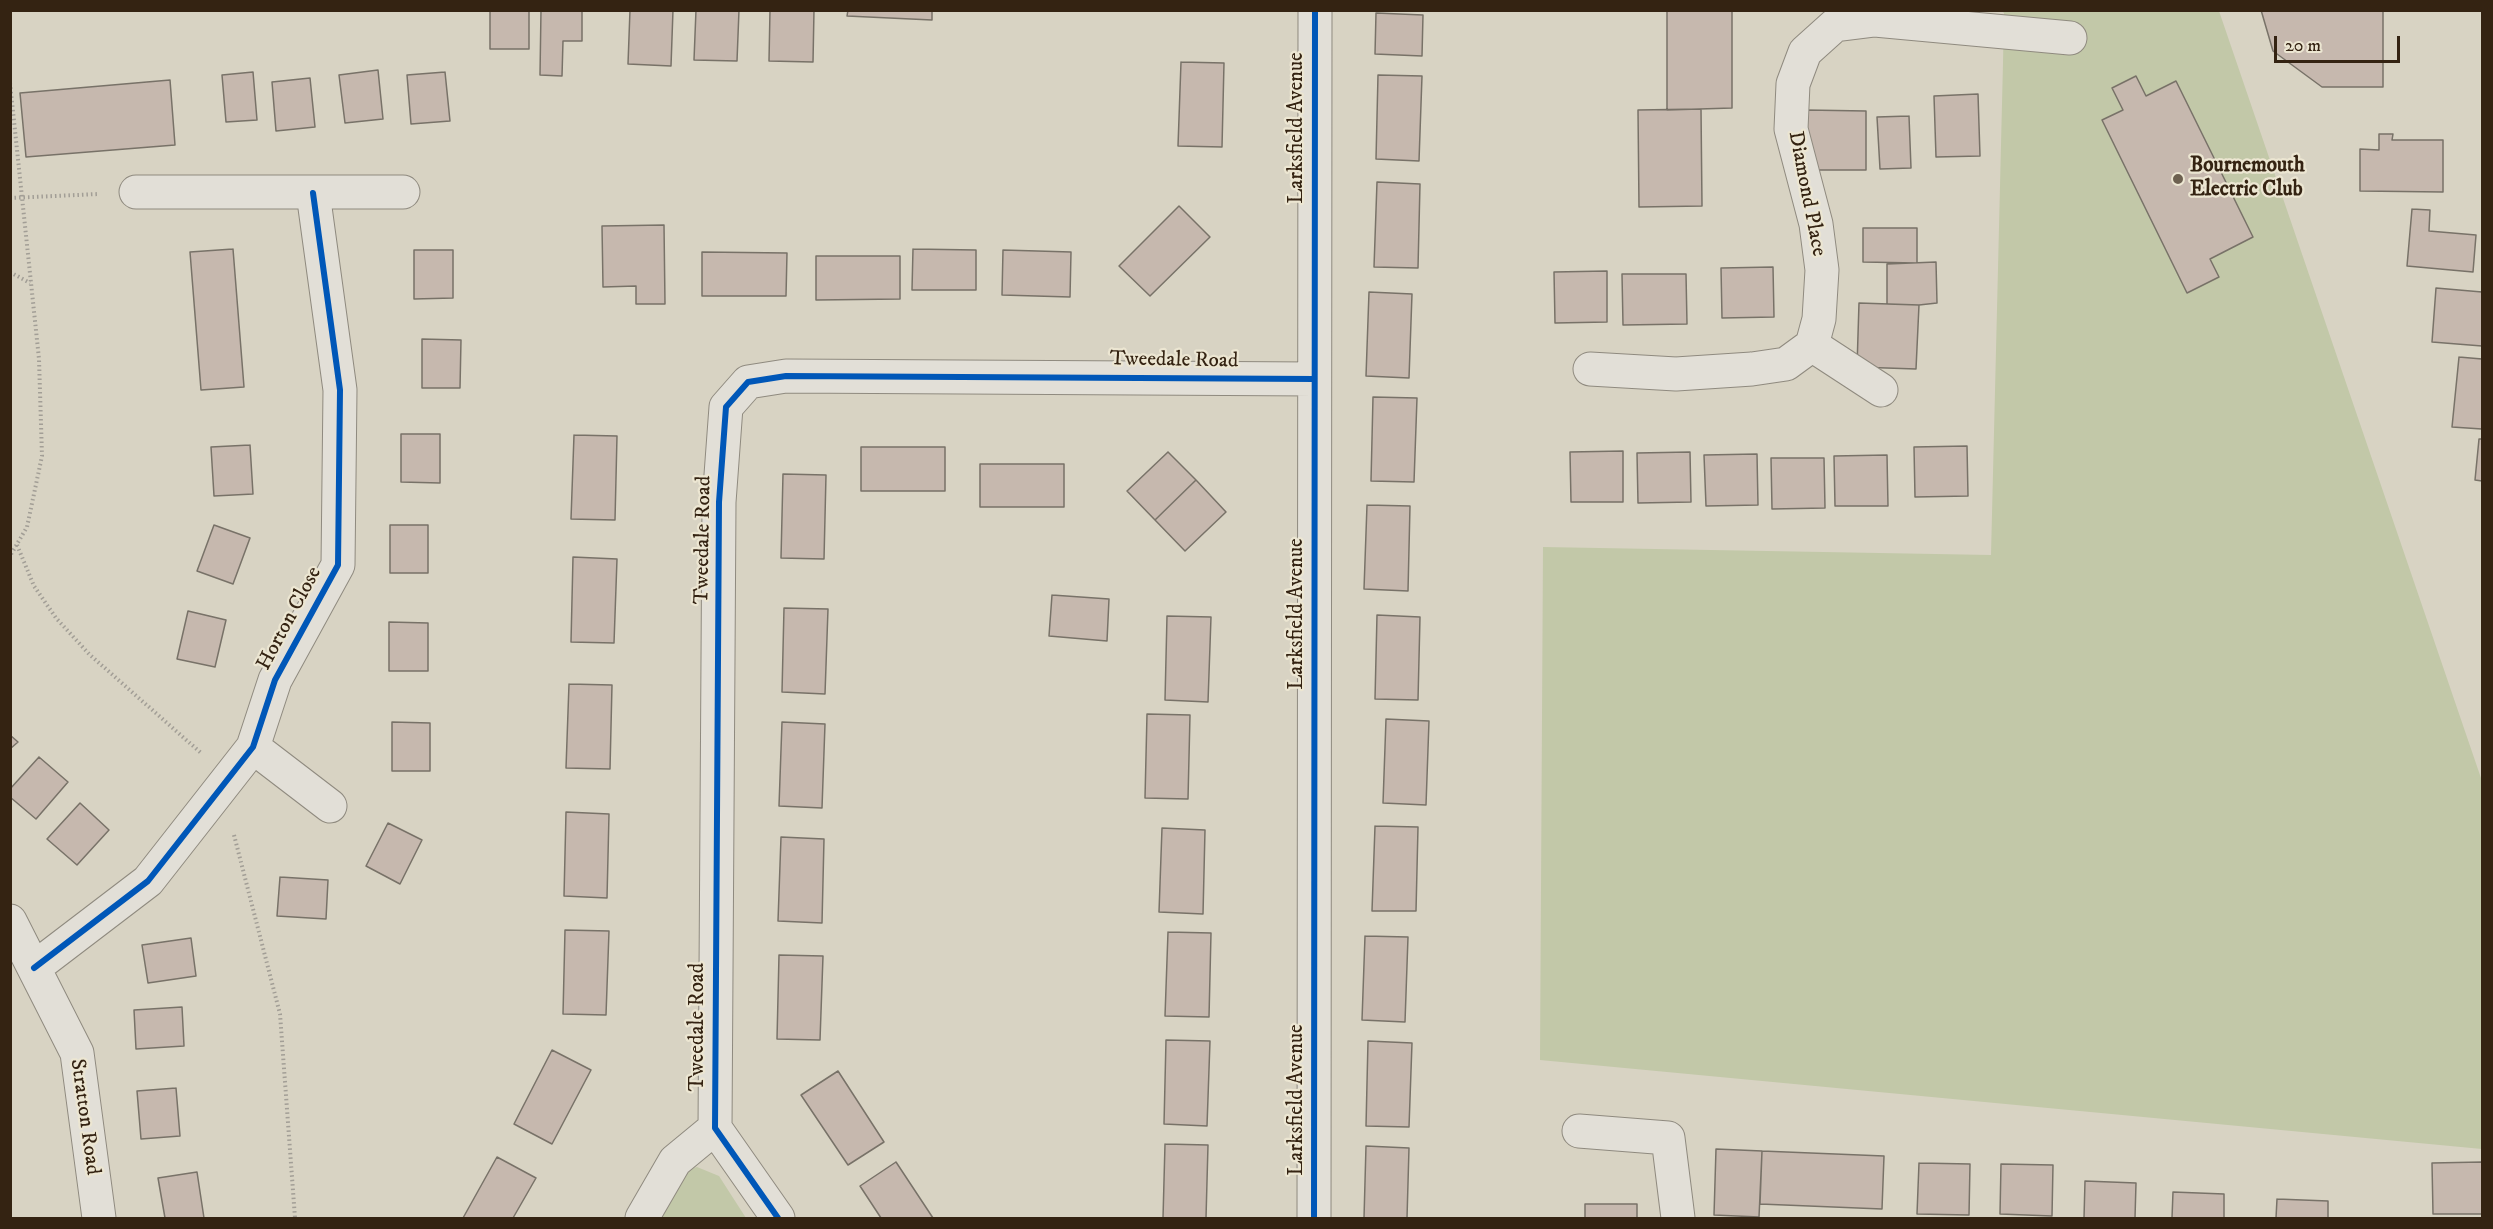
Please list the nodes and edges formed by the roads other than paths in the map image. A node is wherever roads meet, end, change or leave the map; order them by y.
1 (1315, 10) edge
2 (1875, 15) edge
3 (2070, 38) dead end
4 (136, 192) road end
5 (313, 192) junction
6 (403, 192) dead end
7 (1812, 345) junction
8 (1590, 369) dead end
9 (1314, 379) junction
10 (1881, 390) dead end
11 (252, 747) junction
12 (330, 806) dead end
13 (10, 921) edge
14 (34, 968) junction
15 (715, 1128) junction
16 (1579, 1131) dead end
17 (99, 1218) edge
18 (642, 1218) edge
19 (778, 1218) edge
20 (1314, 1218) edge
21 (1678, 1218) edge

1 - 9 street, Larksfield Avenue
2 - 3 street, Diamond Place
2 - 7 street, Diamond Place
4 - 5 street
5 - 6 street
5 - 11 street, Horton Close
7 - 8 street
7 - 10 street
9 - 15 street, Tweedale Road
9 - 20 street, Larksfield Avenue
11 - 12 street
11 - 14 street, Horton Close
13 - 14 street, Stratton Road
14 - 17 street, Stratton Road
15 - 18 street
15 - 19 street
16 - 21 street

